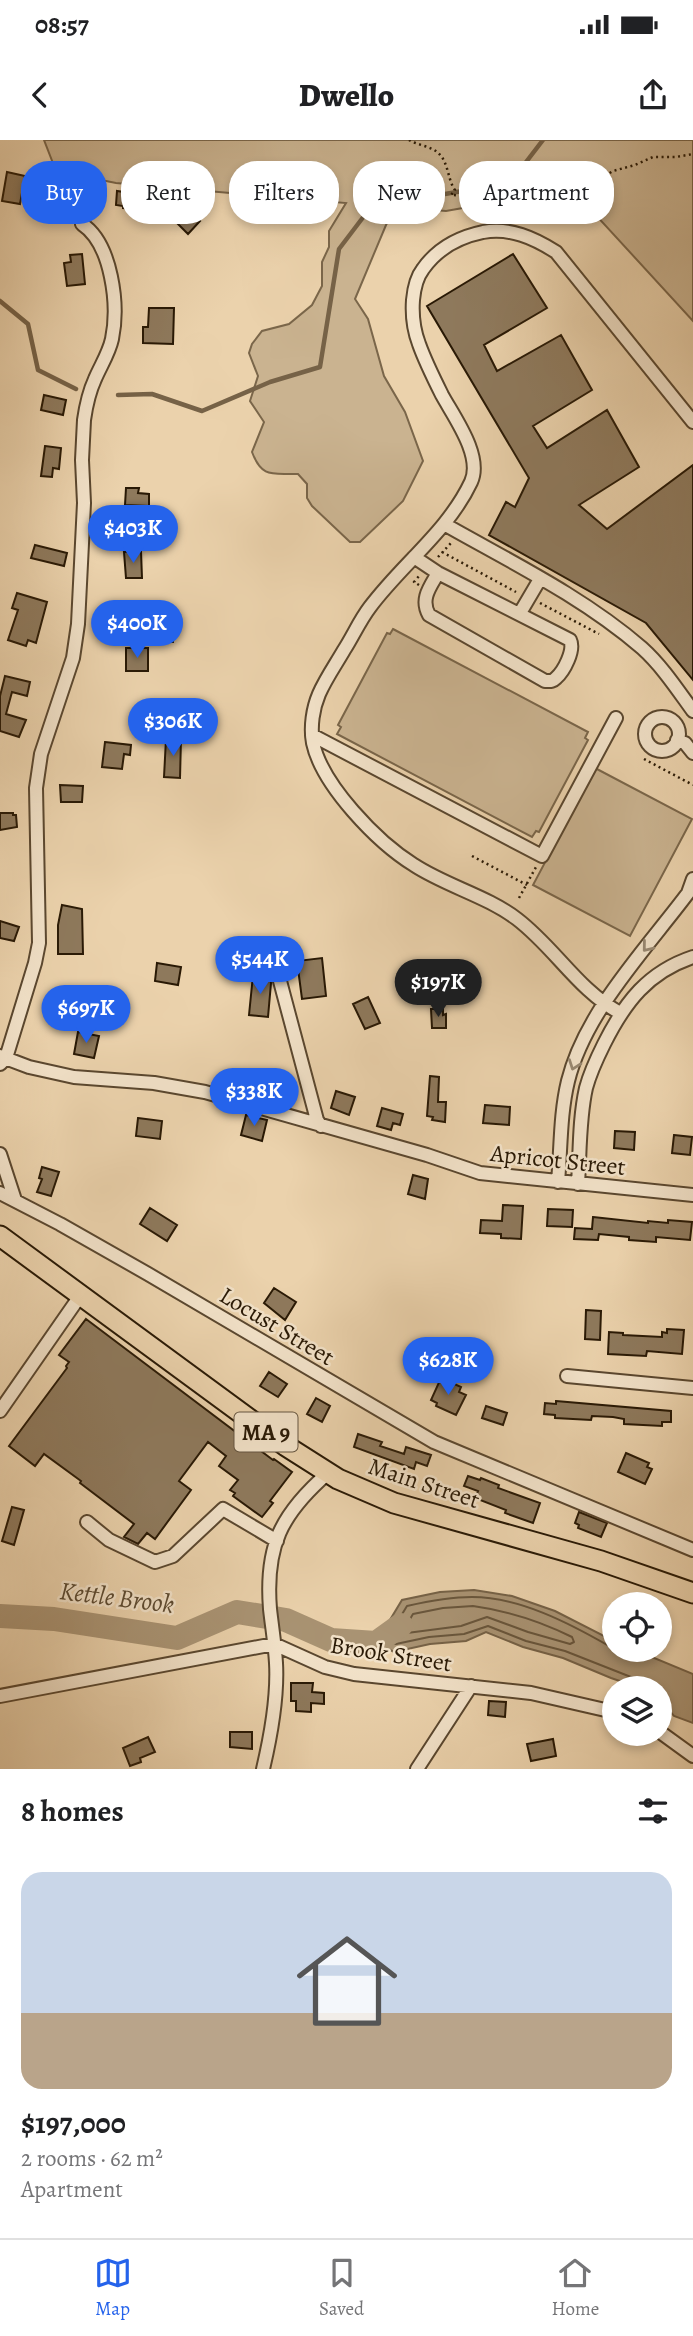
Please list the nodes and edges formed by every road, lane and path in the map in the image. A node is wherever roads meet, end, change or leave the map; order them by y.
1 (409, 140) edge
2 (693, 154) edge
3 (83, 224) edge
4 (693, 422) edge
5 (444, 524) junction
6 (452, 541) dead end
7 (442, 552) junction
8 (414, 557) junction
9 (436, 567) junction
10 (540, 579) junction
11 (521, 594) dead end
12 (537, 602) dead end
13 (520, 613) junction
14 (599, 634) dead end
15 (693, 711) edge
16 (616, 718) dead end
17 (312, 735) junction
18 (677, 740) dead end
19 (693, 753) edge
20 (644, 760) dead end
21 (693, 785) edge
22 (472, 856) dead end
23 (534, 870) dead end
24 (693, 879) edge
25 (527, 885) junction
26 (519, 898) dead end
27 (691, 898) edge
28 (272, 951) dead end
29 (693, 957) edge
30 (605, 1004) junction
31 (620, 1013) junction
32 (2, 1059) edge
33 (321, 1126) junction
34 (0, 1154) edge
35 (558, 1182) junction
36 (578, 1184) junction
37 (0, 1193) edge
38 (693, 1195) edge
39 (15, 1200) junction
40 (0, 1236) edge
41 (80, 1296) junction
42 (567, 1376) dead end
43 (693, 1388) edge
44 (0, 1411) edge
45 (328, 1473) junction
46 (88, 1522) dead end
47 (277, 1541) junction
48 (693, 1550) edge
49 (693, 1593) edge
50 (273, 1637) junction
51 (471, 1686) junction
52 (0, 1696) edge
53 (602, 1709) edge
54 (672, 1741) edge
55 (693, 1756) edge
56 (262, 1769) edge
57 (417, 1769) edge

1 - 2 path
3 - 32 street
4 - 5 street
5 - 8 street
5 - 10 street
6 - 7 path
7 - 9 path
7 - 11 path
8 - 9 street
8 - 17 street
9 - 13 street
9 - 13 street
10 - 13 street
10 - 15 street
12 - 14 path
16 - 17 street
17 - 30 street
18 - 19 street
20 - 21 path
22 - 25 path
23 - 25 path
24 - 27 street
25 - 26 path
27 -> 30 street
28 - 33 street
29 - 31 street
30 - 31 street
30 -> 35 street
31 - 36 street
32 - 33 street, Apricot Street
33 - 35 street, Apricot Street
34 - 39 street
35 - 36 street, Apricot Street
36 - 38 street, Apricot Street
37 - 39 street, Locust Street
39 - 48 street, Locust Street
40 - 41 highway, Main Street / MA 9
41 - 44 street
41 - 45 highway, Main Street / MA 9
42 - 43 street
45 - 47 street
45 - 49 highway, Main Street / MA 9
46 - 47 street
47 - 50 street
50 - 51 street, Brook Street
50 - 52 street
50 - 56 street
51 - 53 street, Brook Street
51 - 57 street
54 - 55 street

